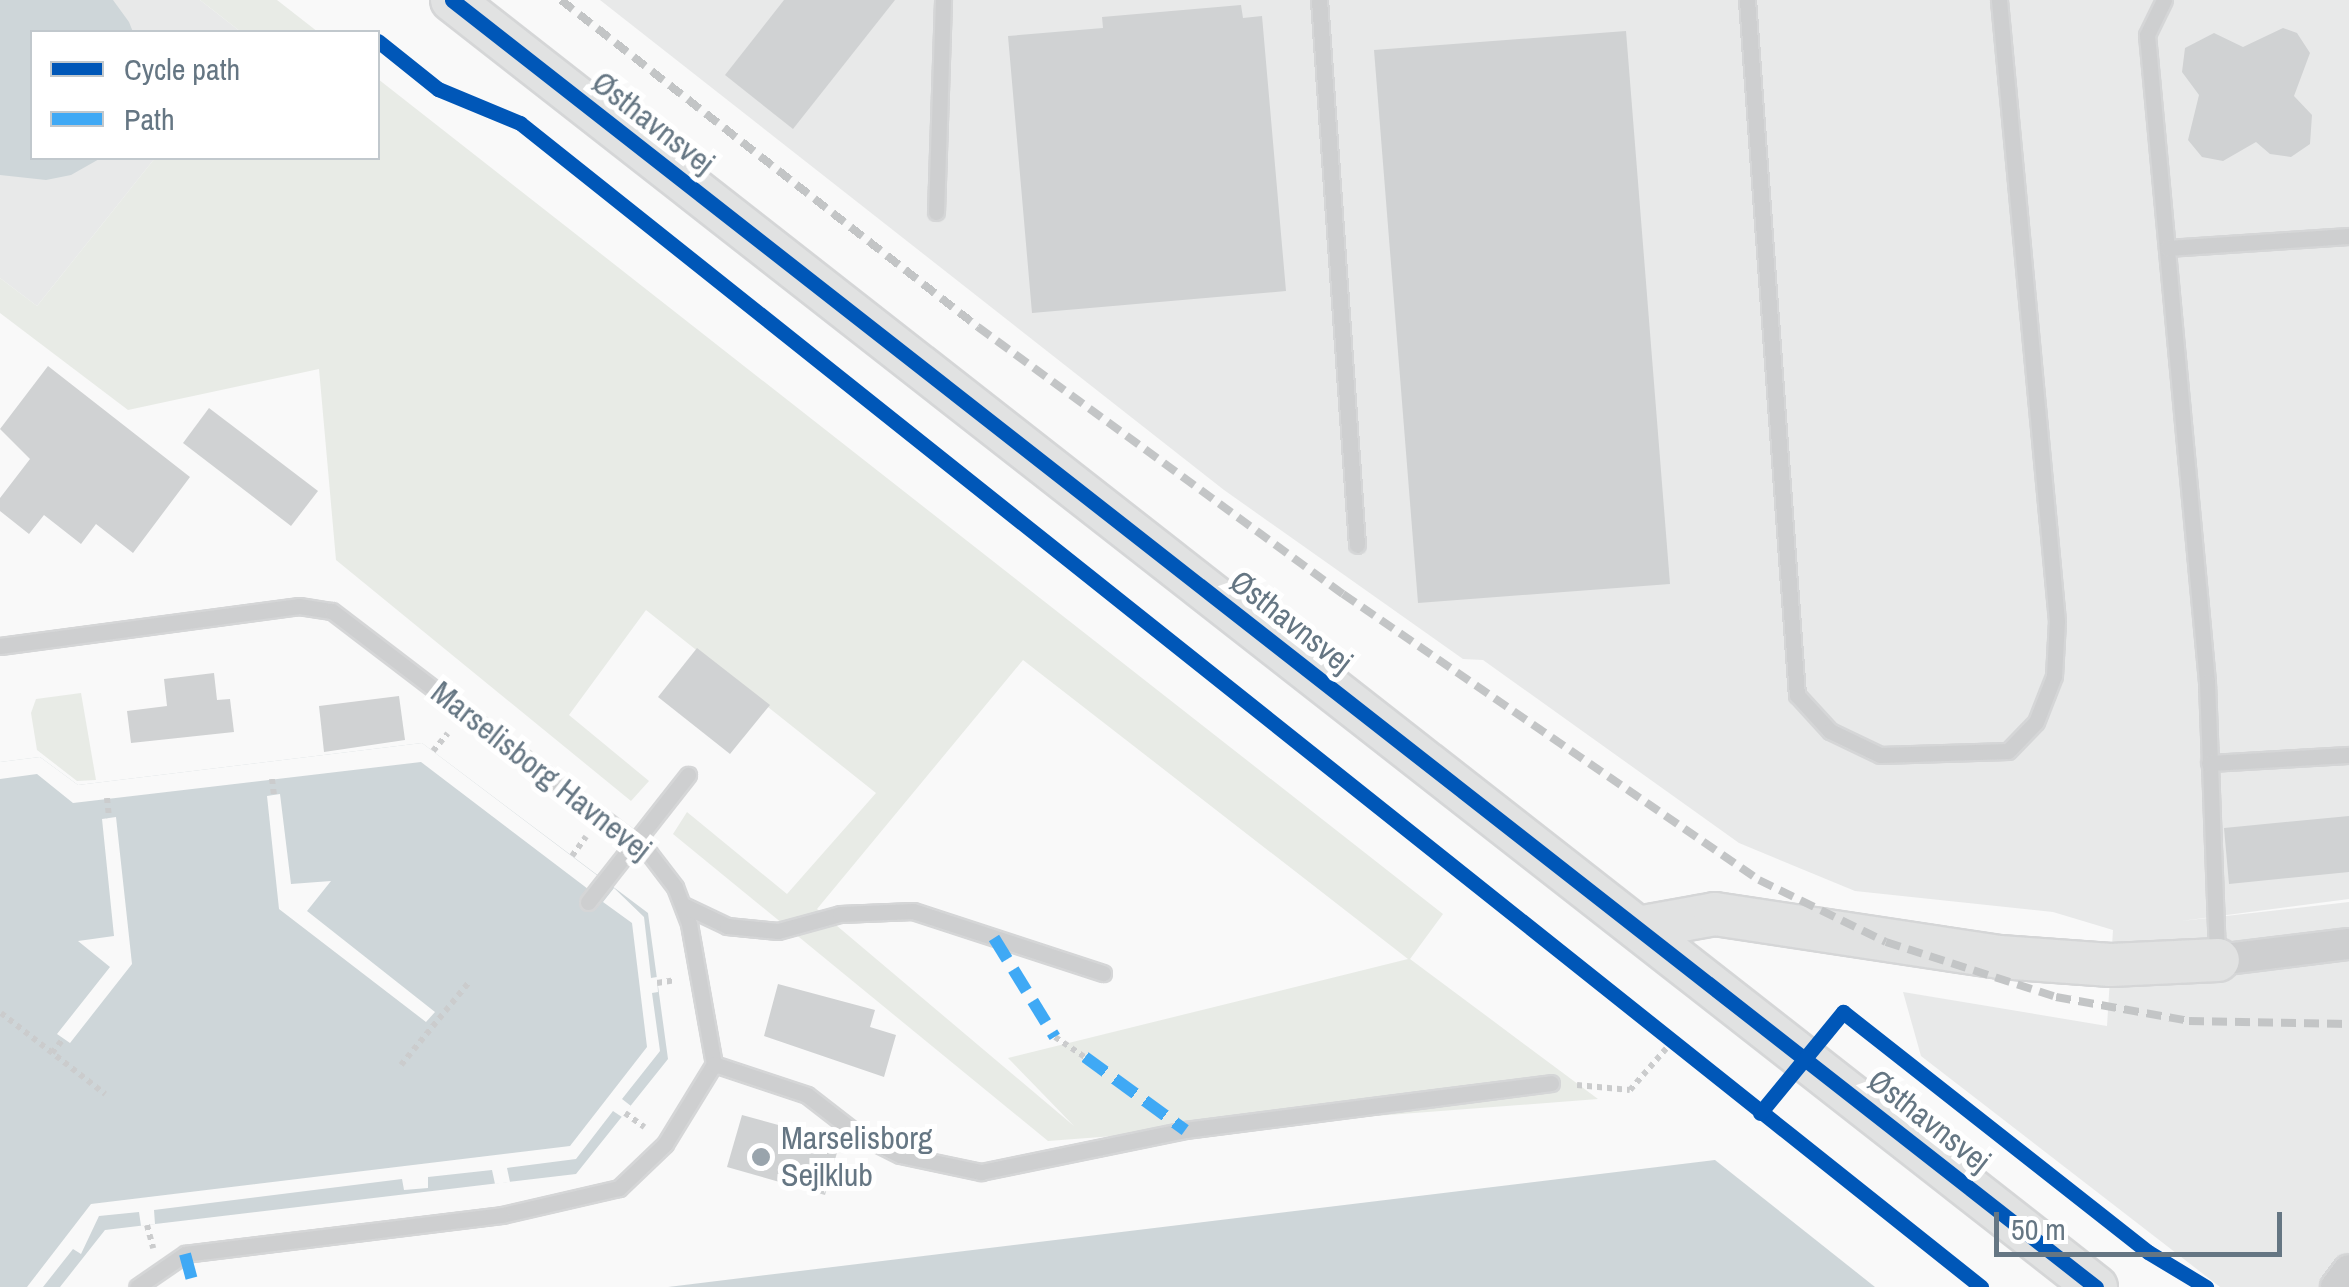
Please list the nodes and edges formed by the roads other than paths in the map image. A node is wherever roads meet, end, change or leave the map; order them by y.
1 (452, 0) edge
2 (942, 0) edge
3 (1319, 0) edge
4 (1748, 0) edge
5 (1999, 0) edge
6 (2164, 0) edge
7 (936, 212) dead end
8 (2349, 236) edge
9 (2166, 248) junction
10 (1357, 544) dead end
11 (0, 646) edge
12 (2349, 755) edge
13 (2208, 764) junction
14 (688, 775) dead end
15 (634, 842) junction
16 (588, 902) dead end
17 (683, 905) junction
18 (1638, 928) junction
19 (2349, 944) edge
20 (2218, 960) junction
21 (1103, 973) dead end
22 (714, 1064) junction
23 (1551, 1083) road end
24 (2349, 1270) edge
25 (136, 1287) edge
26 (2096, 1287) edge
27 (2336, 1287) edge

1 - 18 street, Østhavnsvej
2 - 7 lane
3 - 10 lane
4 - 5 lane
6 - 9 lane
8 - 9 lane
9 - 13 lane
11 - 15 lane, Marselisborg Havnevej
12 - 13 lane
13 - 20 lane
14 - 15 lane
15 - 16 lane
15 - 17 lane, Marselisborg Havnevej
17 - 21 lane
17 - 22 lane, Marselisborg Havnevej
18 - 20 street
18 - 26 street, Østhavnsvej
19 - 20 street
22 - 23 lane
22 - 25 lane
24 - 27 street

